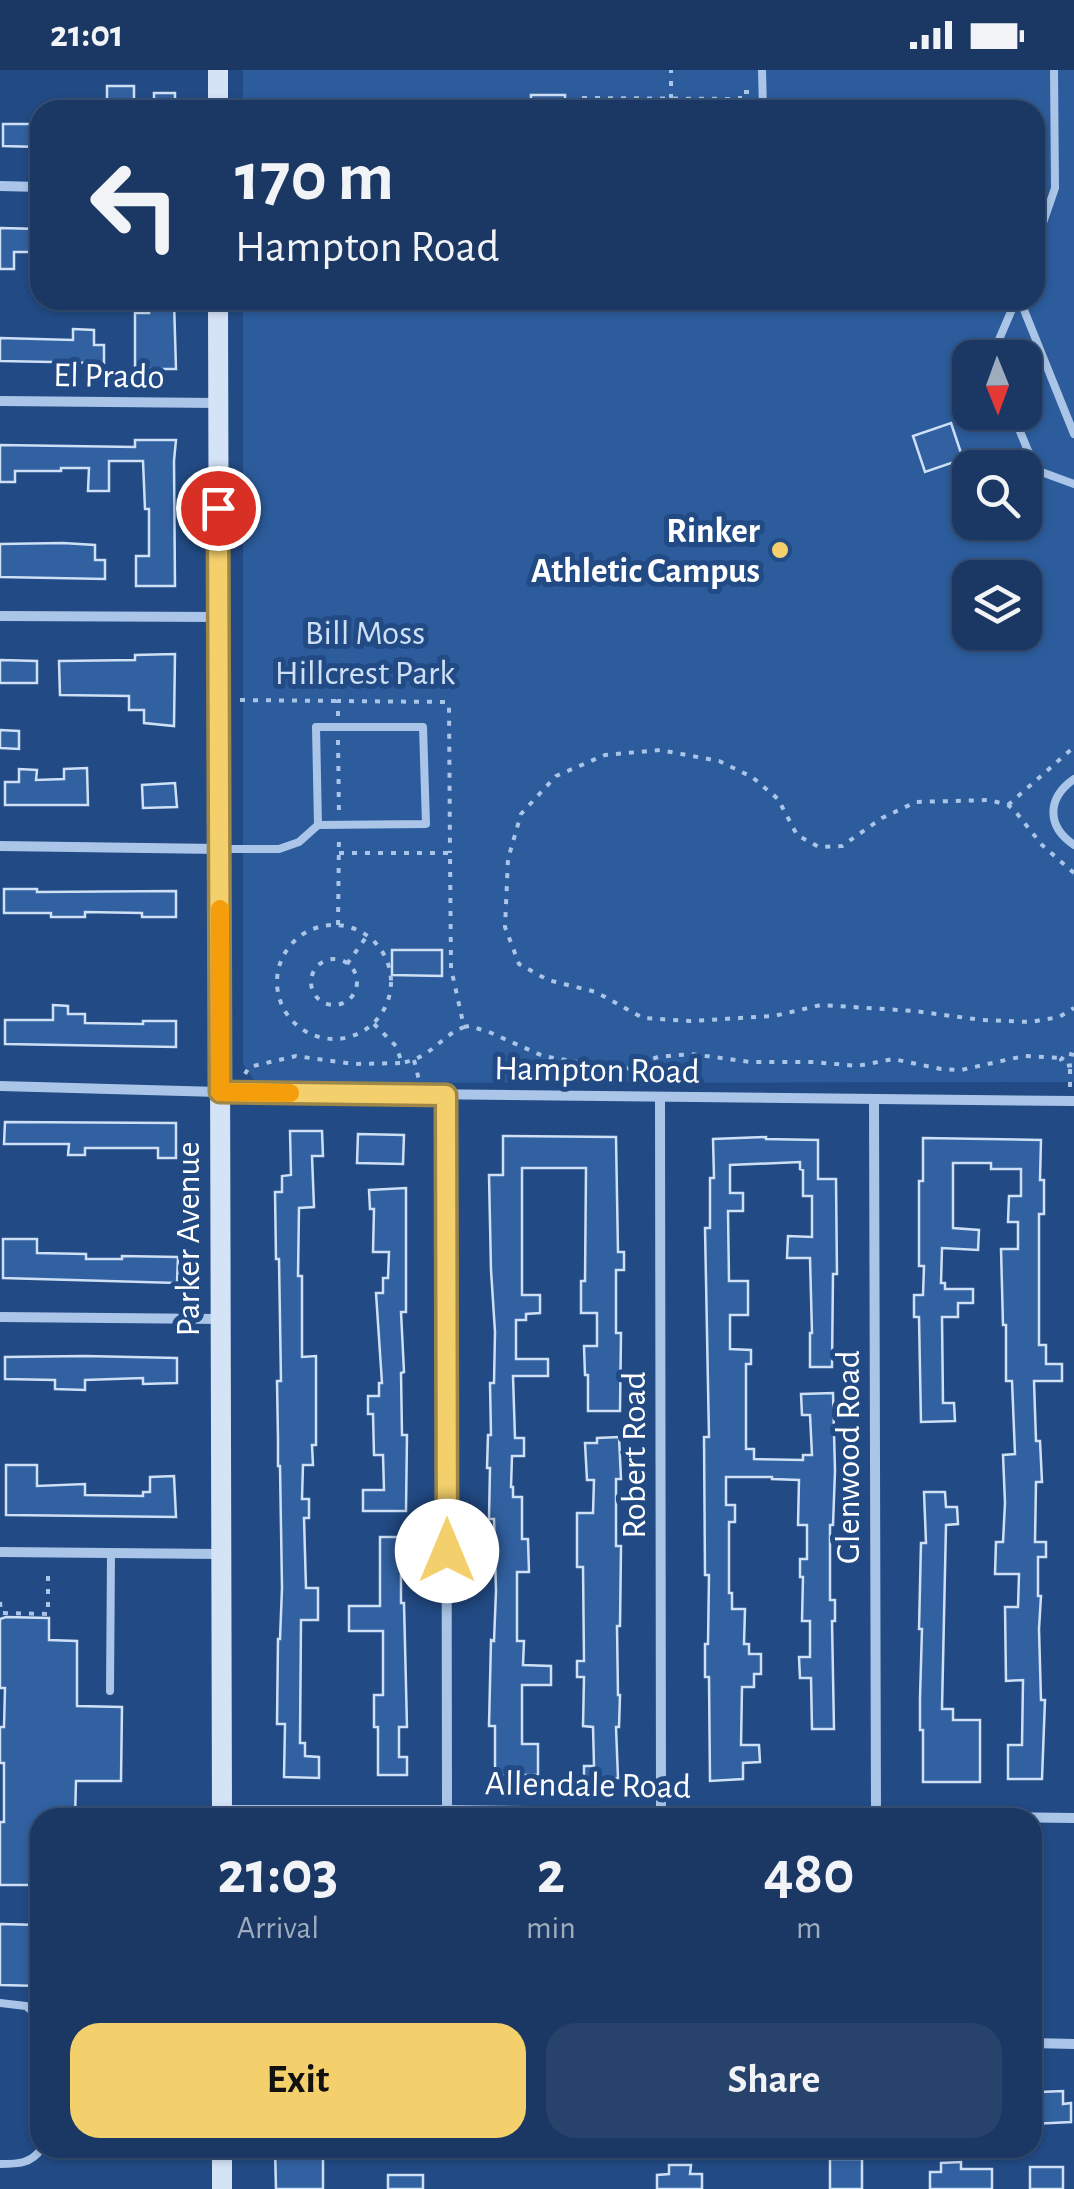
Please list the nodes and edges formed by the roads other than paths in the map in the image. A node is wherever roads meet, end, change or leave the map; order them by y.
1 (218, 70) edge
2 (762, 70) edge
3 (1054, 70) edge
4 (218, 100) edge
5 (762, 100) edge
6 (0, 186) edge
7 (30, 186) edge
8 (1045, 217) edge
9 (218, 310) edge
10 (1013, 310) edge
11 (1022, 310) edge
12 (999, 340) edge
13 (0, 401) edge
14 (218, 403) junction
15 (1019, 430) edge
16 (1074, 434) edge
17 (1074, 484) edge
18 (0, 616) edge
19 (218, 617) junction
20 (1074, 779) edge
21 (318, 825) junction
22 (1074, 845) edge
23 (0, 846) edge
24 (220, 849) junction
25 (0, 1086) edge
26 (220, 1092) junction
27 (446, 1095) junction
28 (660, 1097) junction
29 (874, 1099) junction
30 (1072, 1101) edge
31 (0, 1317) edge
32 (220, 1319) junction
33 (0, 1552) edge
34 (111, 1553) junction
35 (220, 1554) junction
36 (110, 1691) dead end
37 (222, 1808) edge
38 (447, 1808) edge
39 (662, 1808) edge
40 (876, 1808) edge
41 (1042, 1818) edge
42 (1074, 1818) edge
43 (0, 2004) edge
44 (30, 2009) edge
45 (1042, 2043) edge
46 (1074, 2044) edge
47 (31, 2158) edge
48 (222, 2158) edge
49 (0, 2164) edge
50 (222, 2189) edge

1 - 4 street
2 - 5 lane
3 - 8 lane
6 - 7 street
9 - 14 street, Parker Avenue
10 - 12 lane
11 - 16 lane
13 - 14 street, El Prado
14 - 19 street, Parker Avenue
15 - 17 lane
18 - 19 street
19 - 24 street, Parker Avenue
20 - 22 lane
21 - 21 lane
21 - 24 lane
23 - 24 street
24 - 26 street, Parker Avenue
25 - 26 street, Hampton Road
26 - 27 street, Hampton Road
26 - 32 street, Parker Avenue
27 - 28 street, Hampton Road
27 - 38 street
28 - 29 street, Hampton Road
28 - 39 street, Robert Road
29 - 30 street, Hampton Road
29 - 40 street, Glenwood Road
31 - 32 street
32 - 35 street, Parker Avenue
33 - 34 street
34 - 35 street
34 - 36 lane
35 - 37 street, Parker Avenue
41 - 42 street, Allendale Road
43 - 44 lane
45 - 46 street
47 - 49 lane
48 - 50 street

